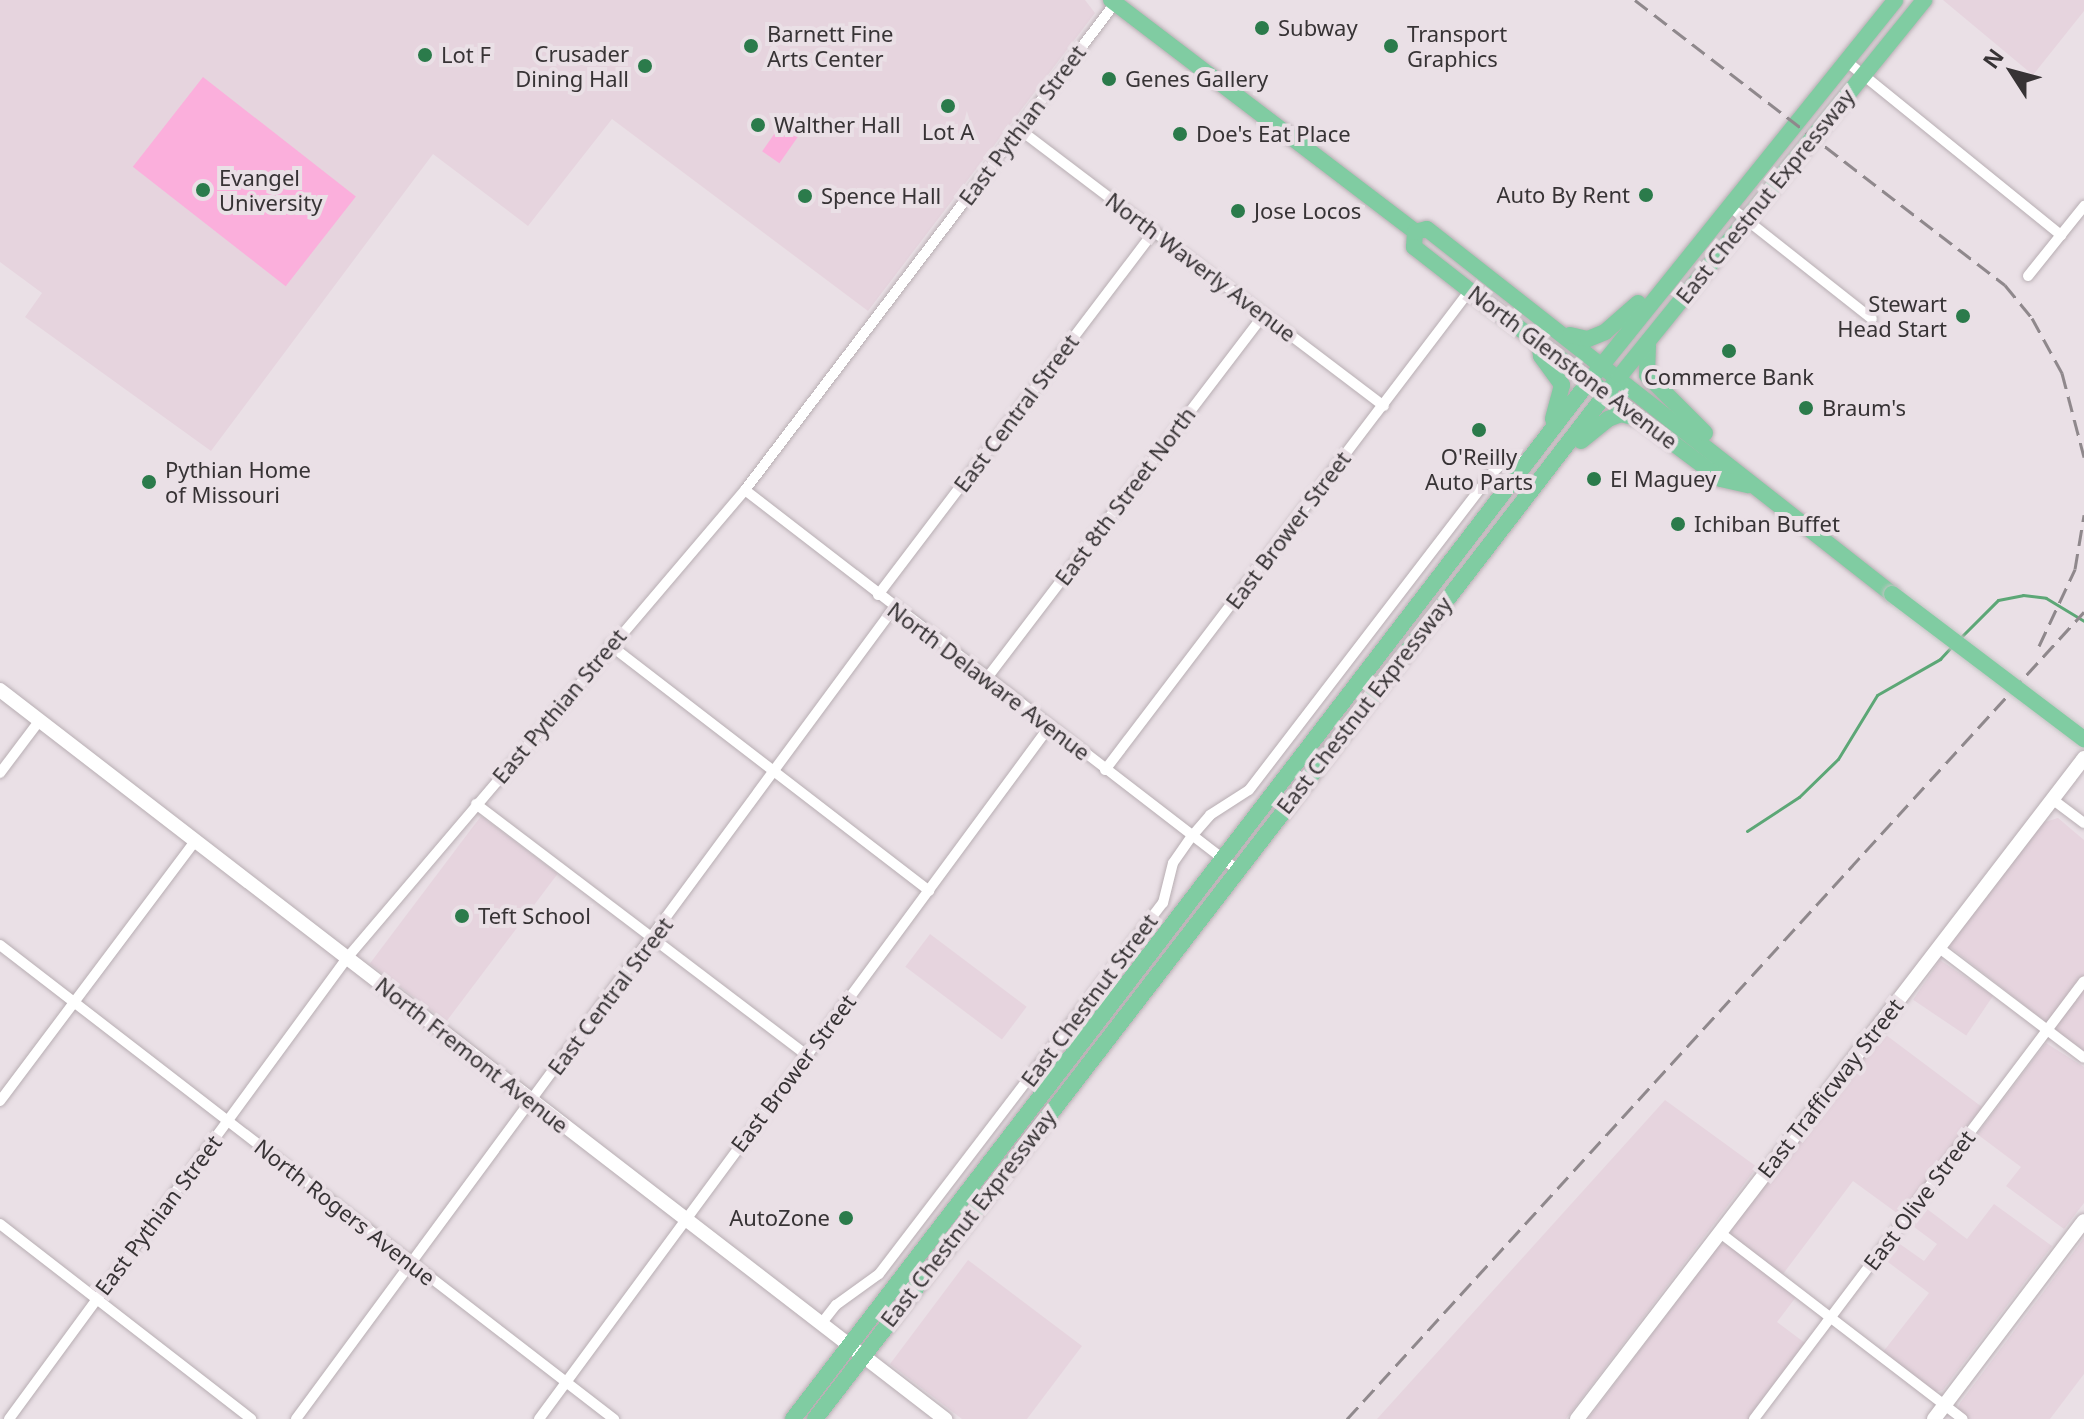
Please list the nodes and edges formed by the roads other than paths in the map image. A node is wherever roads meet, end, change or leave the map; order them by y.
1 (1895, 0) edge
2 (1924, 0) edge
3 (1115, 1) edge
4 (1846, 61) junction
5 (1862, 74) junction
6 (1019, 129) junction
7 (1729, 206) junction
8 (2084, 206) edge
9 (1746, 220) junction
10 (1154, 231) junction
11 (1415, 232) junction
12 (2061, 235) junction
13 (2028, 276) dead end
14 (1470, 290) junction
15 (1264, 314) junction
16 (1872, 319) dead end
17 (1563, 332) junction
18 (1652, 336) junction
19 (1539, 342) junction
20 (1604, 364) junction
21 (1619, 377) junction
22 (1590, 380) junction
23 (1607, 393) junction
24 (1384, 406) junction
25 (1647, 424) junction
26 (1543, 442) junction
27 (1529, 460) junction
28 (1730, 463) junction
29 (1748, 485) junction
30 (745, 490) junction
31 (1470, 568) junction
32 (878, 595) junction
33 (893, 609) junction
34 (610, 645) junction
35 (987, 678) junction
36 (0, 690) edge
37 (40, 720) junction
38 (1049, 727) junction
39 (2084, 739) edge
40 (2084, 758) edge
41 (1105, 770) junction
42 (777, 771) junction
43 (0, 773) edge
44 (2052, 799) junction
45 (476, 804) junction
46 (2084, 823) edge
47 (1192, 836) junction
48 (195, 841) junction
49 (1221, 858) junction
50 (1236, 869) junction
51 (929, 891) junction
52 (655, 938) junction
53 (0, 945) edge
54 (1938, 947) junction
55 (347, 958) junction
56 (2084, 981) edge
57 (73, 1001) junction
58 (2047, 1030) junction
59 (807, 1055) junction
60 (2084, 1058) edge
61 (532, 1100) junction
62 (0, 1101) edge
63 (228, 1120) junction
64 (683, 1219) junction
65 (2084, 1221) edge
66 (0, 1224) edge
67 (1719, 1232) junction
68 (411, 1264) junction
69 (96, 1298) junction
70 (1831, 1317) junction
71 (821, 1324) junction
72 (848, 1345) junction
73 (862, 1355) junction
74 (566, 1382) junction
75 (1945, 1405) junction
76 (9, 1419) edge
77 (251, 1419) edge
78 (296, 1419) edge
79 (539, 1419) edge
80 (614, 1419) edge
81 (793, 1419) edge
82 (815, 1419) edge
83 (945, 1419) edge
84 (1577, 1419) edge
85 (1754, 1419) edge
86 (1934, 1419) edge
87 (1963, 1419) edge

1 - 4 main road, East Chestnut Expressway
2 - 5 main road, East Chestnut Expressway
3 - 6 street, East Pythian Street
3 - 11 main road, North Glenstone Avenue
4 - 5 street
4 - 7 main road, East Chestnut Expressway
5 - 9 main road, East Chestnut Expressway
5 - 12 street
6 - 10 street, North Waverly Avenue
6 - 30 street, East Pythian Street
7 - 9 street
7 - 17 main road
7 - 20 main road, East Chestnut Expressway
8 - 12 street
9 - 16 street
9 - 18 main road, East Chestnut Expressway
10 - 15 street, North Waverly Avenue
10 - 32 street, East Central Street
11 - 14 main road, North Glenstone Avenue
11 - 17 main road, North Glenstone Avenue
12 - 13 street
14 - 19 main road, North Glenstone Avenue
14 - 24 street, East Brower Street
15 - 24 street, North Waverly Avenue
15 - 35 street, East 8th Street North
17 - 20 main road, North Glenstone Avenue
18 - 21 main road, East Chestnut Expressway
18 - 28 main road
19 - 22 main road, North Glenstone Avenue
19 - 26 main road
20 - 21 main road, North Glenstone Avenue
20 - 22 main road, East Chestnut Expressway
21 - 23 main road, East Chestnut Expressway
21 - 28 main road, North Glenstone Avenue
22 - 23 main road, North Glenstone Avenue
22 - 26 main road, East Chestnut Expressway
23 - 25 main road, North Glenstone Avenue
23 - 31 main road, East Chestnut Expressway
24 - 41 street, East Brower Street
25 - 29 main road, North Glenstone Avenue
25 - 31 main road
26 - 27 main road, East Chestnut Expressway
27 - 47 street, East Chestnut Street
27 - 49 main road, East Chestnut Expressway
28 - 29 main road, North Glenstone Avenue
29 - 39 main road, North Glenstone Avenue, bridge
30 - 32 street, North Delaware Avenue
30 - 34 street, East Pythian Street
31 - 50 main road, East Chestnut Expressway
32 - 33 street, North Delaware Avenue
33 - 35 street, North Delaware Avenue
33 - 42 street, East Central Street
34 - 42 street
34 - 45 street, East Pythian Street
35 - 38 street, North Delaware Avenue
36 - 37 street, North Fremont Avenue
37 - 43 street
37 - 48 street, North Fremont Avenue
38 - 41 street, North Delaware Avenue
38 - 51 street, East Brower Street
40 - 44 street, East Trafficway Street
41 - 47 street, North Delaware Avenue
42 - 51 street
42 - 52 street, East Central Street
44 - 46 street
44 - 54 street, East Trafficway Street
45 - 52 street
45 - 55 street, East Pythian Street
47 - 49 street, North Delaware Avenue
47 - 71 street, East Chestnut Street
48 - 55 street, North Fremont Avenue
48 - 57 street
49 - 50 street, North Delaware Avenue
49 - 72 main road, East Chestnut Expressway
50 - 73 main road, East Chestnut Expressway
51 - 59 street, East Brower Street
52 - 59 street
52 - 61 street, East Central Street
53 - 57 street, North Rogers Avenue
54 - 58 street
54 - 67 street, East Trafficway Street
55 - 61 street, North Fremont Avenue
55 - 63 street, East Pythian Street
56 - 58 street, East Olive Street
57 - 62 street
57 - 63 street, North Rogers Avenue
58 - 60 street
58 - 70 street, East Olive Street
59 - 64 street, East Brower Street
61 - 64 street, North Fremont Avenue
61 - 68 street, East Central Street
63 - 68 street, North Rogers Avenue
63 - 69 street, East Pythian Street
64 - 71 street, North Fremont Avenue
64 - 74 street, East Brower Street
65 - 75 street
66 - 69 street
67 - 70 street
67 - 84 street, East Trafficway Street
68 - 74 street, North Rogers Avenue
68 - 78 street, East Central Street
69 - 76 street, East Pythian Street
69 - 77 street
70 - 75 street
70 - 85 street, East Olive Street
71 - 72 street, North Fremont Avenue
72 - 73 street, North Fremont Avenue
72 - 81 main road, East Chestnut Expressway
73 - 82 main road, East Chestnut Expressway
73 - 83 street, North Fremont Avenue
74 - 79 street, East Brower Street
74 - 80 street, North Rogers Avenue
75 - 86 street
75 - 87 street

